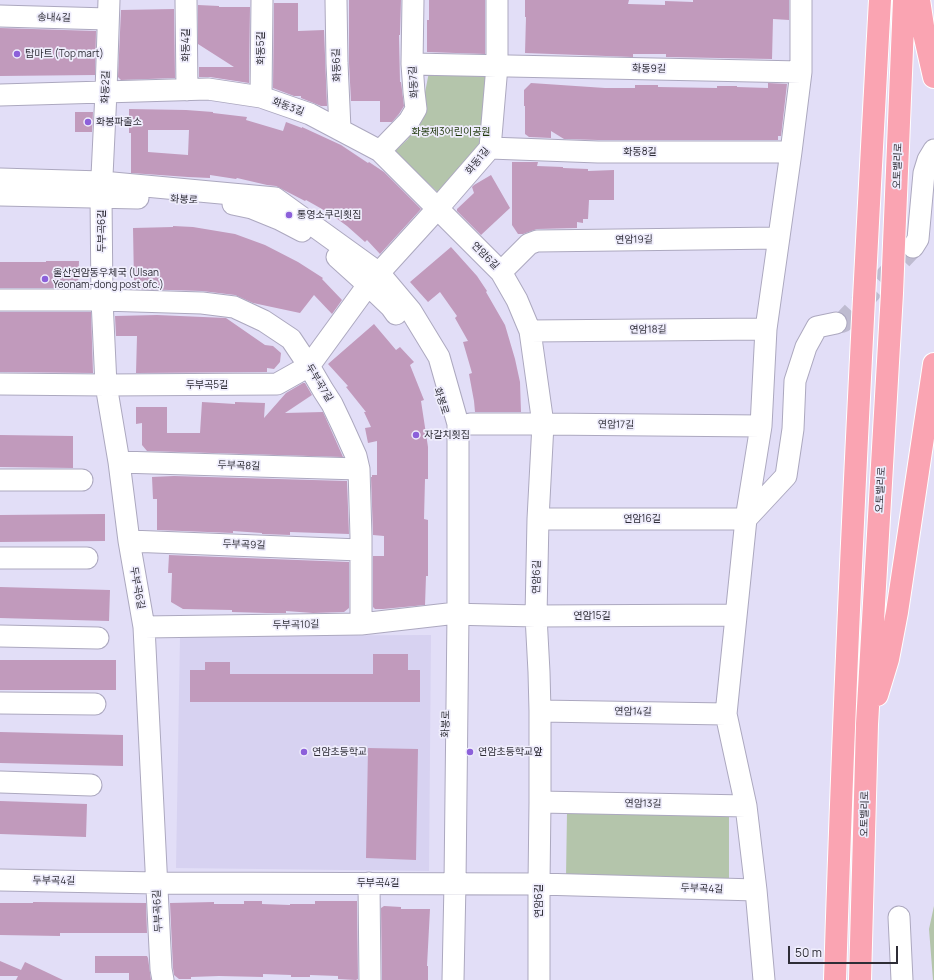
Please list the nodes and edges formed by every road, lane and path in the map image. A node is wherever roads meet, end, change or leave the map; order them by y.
1 (186, 0) edge
2 (262, 0) edge
3 (336, 0) edge
4 (413, 0) edge
5 (497, 0) edge
6 (801, 0) edge
7 (880, 0) edge
8 (904, 0) edge
9 (919, 0) edge
10 (108, 10) edge
11 (0, 16) edge
12 (412, 64) junction
13 (497, 66) junction
14 (801, 72) junction
15 (934, 77) edge
16 (187, 90) junction
17 (106, 92) junction
18 (0, 94) edge
19 (261, 97) junction
20 (340, 129) junction
21 (490, 148) junction
22 (934, 150) edge
23 (380, 151) junction
24 (791, 152) junction
25 (0, 178) edge
26 (102, 190) junction
27 (0, 195) edge
28 (438, 208) junction
29 (779, 238) junction
30 (913, 247) tunnel mouth
31 (501, 272) junction
32 (374, 279) junction
33 (0, 300) edge
34 (102, 300) junction
35 (836, 323) tunnel mouth
36 (766, 329) junction
37 (530, 331) junction
38 (934, 364) edge
39 (310, 366) junction
40 (0, 384) edge
41 (106, 385) junction
42 (470, 424) dead end
43 (543, 424) junction
44 (761, 426) junction
45 (119, 462) junction
46 (359, 469) junction
47 (0, 480) edge
48 (82, 480) dead end
49 (538, 519) junction
50 (746, 520) junction
51 (129, 540) junction
52 (360, 550) junction
53 (0, 558) edge
54 (87, 558) dead end
55 (452, 614) junction
56 (536, 616) junction
57 (736, 616) junction
58 (361, 624) junction
59 (144, 627) junction
60 (0, 636) edge
61 (98, 638) dead end
62 (0, 703) edge
63 (95, 704) dead end
64 (540, 711) junction
65 (726, 714) junction
66 (867, 724) junction
67 (0, 782) edge
68 (91, 785) dead end
69 (540, 802) junction
70 (746, 806) junction
71 (0, 880) edge
72 (157, 883) junction
73 (369, 884) junction
74 (449, 884) junction
75 (538, 884) junction
76 (756, 890) junction
77 (899, 917) dead end
78 (163, 980) edge
79 (370, 980) edge
80 (442, 980) edge
81 (453, 980) edge
82 (540, 980) edge
83 (764, 980) edge
84 (835, 980) edge
85 (860, 980) edge
86 (902, 980) edge

1 - 16 street, 화동4길
2 - 19 street, 화동5길
3 - 20 street, 화동6길
4 - 12 street, 화동7길
5 - 13 street, 화동1길
6 - 14 street
7 - 84 highway
8 - 66 highway, 오토밸리로
9 - 15 highway
10 - 11 street, 송내4길
10 - 17 street, 화동2길
12 - 13 street, 화동9길
12 - 23 street, 화동7길
13 - 14 street, 화동9길
13 - 21 street, 화동1길
14 - 24 street
16 - 17 street, 화동3길
16 - 19 street, 화동3길
17 - 18 street, 화동3길
17 - 26 street, 화동2길
19 - 20 street, 화동3길
20 - 23 street, 화동3길
21 - 24 street, 화동8길
21 - 28 street, 화동1길
22 - 30 street
23 - 28 street, 화동3길
24 - 29 street
25 - 26 street
26 - 27 street, 화봉로
26 - 32 street, 화봉로
26 - 34 street, 두부곡6길
28 - 31 street, 연암6길
28 - 32 street, 화동1길
29 - 31 street, 연암19길
29 - 36 street
31 - 37 street, 연암6길
32 - 39 street, 두부곡5길
32 - 55 street, 화봉로
32 - 55 street
33 - 34 street, 두부곡7길
34 - 39 street, 두부곡7길
34 - 41 street, 두부곡6길
35 - 50 street
36 - 37 street, 연암18길
36 - 44 street
37 - 43 street, 연암6길
38 - 66 highway
39 - 41 street, 두부곡5길
39 - 46 street, 두부곡7길
40 - 41 street, 두부곡5길
41 - 45 street, 두부곡6길
42 - 43 street, 연암17길
43 - 44 street, 연암17길
43 - 49 street, 연암6길
44 - 50 street
45 - 46 street, 두부곡8길
45 - 51 street, 두부곡6길
46 - 52 street, 두부곡7길
47 - 48 street
49 - 50 street, 연암16길
49 - 56 street, 연암6길
50 - 57 street
51 - 52 street, 두부곡9길
51 - 59 street, 두부곡6길
52 - 58 street, 두부곡7길
53 - 54 street
55 - 56 street, 연암15길
55 - 58 street, 두부곡10길
55 - 74 street
56 - 57 street, 연암15길
56 - 64 street, 연암6길
57 - 65 street
58 - 59 street, 두부곡10길
59 - 72 street, 두부곡6길
60 - 61 street
62 - 63 street
64 - 65 street, 연암14길
64 - 69 street, 연암6길
65 - 70 street
66 - 85 highway, 오토밸리로
67 - 68 street
69 - 70 street, 연암13길
69 - 75 street, 연암6길
70 - 76 street
71 - 72 street, 두부곡4길
72 - 73 street, 두부곡4길
72 - 78 street, 두부곡6길
73 - 74 street, 두부곡4길
73 - 79 street
74 - 75 street, 두부곡4길
74 - 80 street
74 - 81 street
75 - 76 street, 두부곡4길
75 - 82 street, 연암6길
76 - 83 street
77 - 86 street

